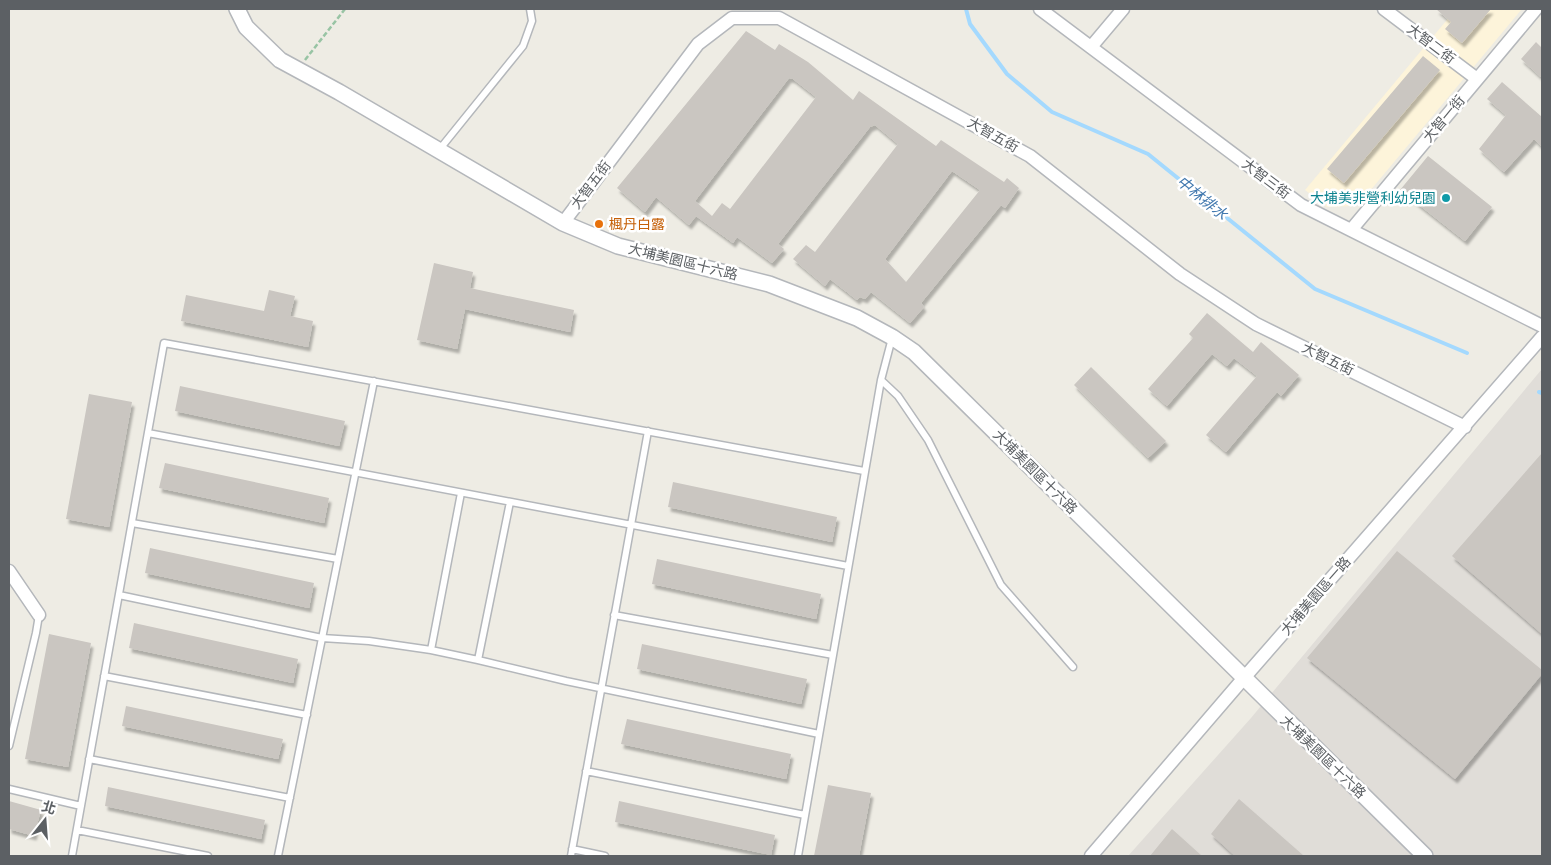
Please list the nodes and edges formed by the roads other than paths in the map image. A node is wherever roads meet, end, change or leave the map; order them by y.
1 (237, 9) edge
2 (530, 9) edge
3 (1040, 9) edge
4 (1124, 9) edge
5 (1384, 9) edge
6 (1536, 9) edge
7 (1091, 48) junction
8 (1477, 79) junction
9 (439, 150) junction
10 (562, 223) junction
11 (1351, 230) junction
12 (1542, 326) edge
13 (892, 337) junction
14 (1542, 337) edge
15 (881, 380) junction
16 (374, 381) junction
17 (1466, 427) junction
18 (648, 431) junction
19 (148, 434) junction
20 (864, 471) junction
21 (356, 473) junction
22 (461, 493) junction
23 (510, 502) junction
24 (132, 523) junction
25 (631, 525) junction
26 (338, 559) junction
27 (848, 566) junction
28 (9, 571) edge
29 (119, 595) junction
30 (39, 615) joint
31 (614, 615) junction
32 (322, 638) junction
33 (431, 650) junction
34 (833, 654) junction
35 (478, 660) junction
36 (1073, 667) dead end
37 (104, 676) junction
38 (1243, 679) junction
39 (601, 688) junction
40 (307, 715) junction
41 (819, 734) junction
42 (9, 746) edge
43 (89, 759) junction
44 (586, 771) junction
45 (9, 789) edge
46 (290, 798) junction
47 (81, 806) junction
48 (805, 815) junction
49 (77, 830) junction
50 (571, 853) edge
51 (72, 856) edge
52 (208, 856) edge
53 (278, 856) edge
54 (606, 856) edge
55 (798, 856) edge
56 (1091, 856) edge
57 (1425, 856) edge

1 - 9 street, 大埔美園區十六路
2 - 9 lane
3 - 7 street, 大智三街
4 - 7 street
5 - 8 street, 大智二街
6 - 8 street, 大智一街
7 - 11 street, 大智三街
8 - 11 street, 大智一街
9 - 10 street, 大埔美園區十六路
10 - 13 street, 大埔美園區十六路
10 - 17 street, 大智五街
11 - 12 street, 大智三街
13 - 15 lane
13 - 38 street, 大埔美園區十六路
14 - 17 street, 大埔美園區一路
15 - 20 lane
15 - 36 lane
16 - 18 lane
16 - 19 lane
16 - 21 lane
17 - 38 street, 大埔美園區一路
18 - 20 lane
18 - 25 lane
19 - 21 lane
19 - 24 lane
20 - 27 lane
21 - 22 lane
21 - 26 lane
22 - 23 lane
22 - 33 lane
23 - 25 lane
23 - 35 lane
24 - 26 lane
24 - 29 lane
25 - 27 lane
25 - 31 lane
26 - 32 lane
27 - 34 lane
28 - 30 street
29 - 32 lane
29 - 37 lane
30 - 42 lane
31 - 34 lane
31 - 39 lane
32 - 33 lane
32 - 40 lane
33 - 35 lane
34 - 41 lane
35 - 39 lane
37 - 40 lane
37 - 43 lane
38 - 56 street, 大埔美園區一路
38 - 57 street, 大埔美園區十六路
39 - 41 lane
39 - 44 lane
40 - 46 lane
41 - 48 lane
43 - 46 lane
43 - 47 lane
44 - 48 lane
44 - 50 lane
45 - 47 lane
46 - 53 lane
47 - 49 lane
48 - 55 lane
49 - 51 lane
49 - 52 lane
50 - 54 lane

